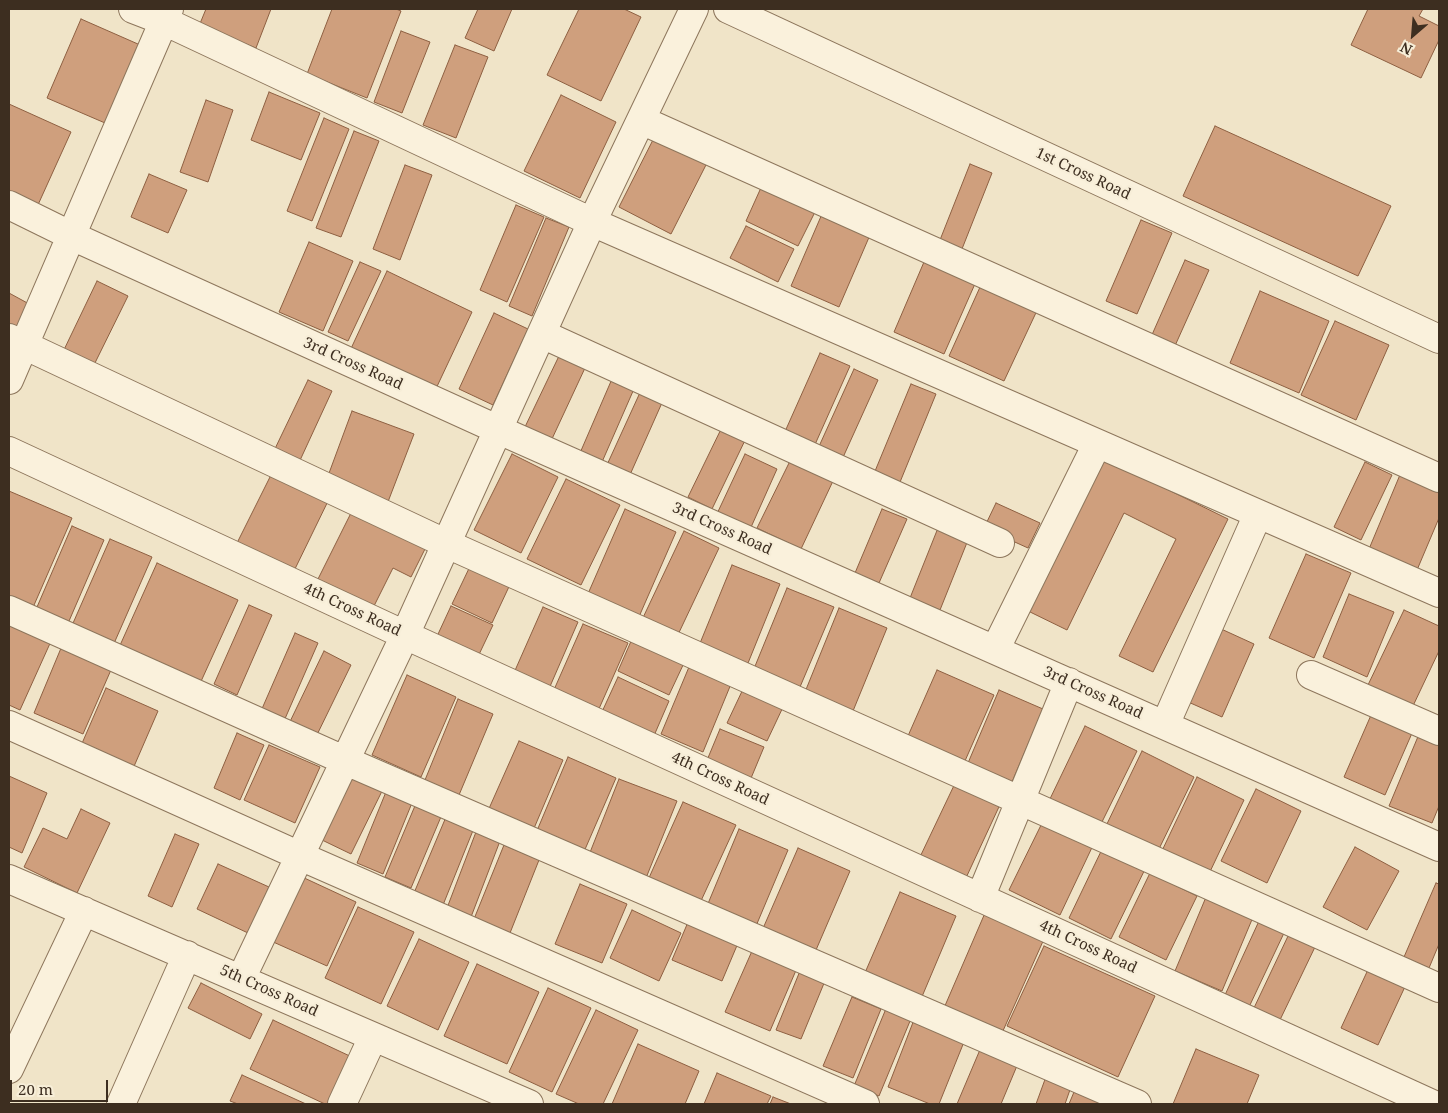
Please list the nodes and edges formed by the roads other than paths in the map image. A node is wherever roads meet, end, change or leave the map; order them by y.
1 (133, 9) edge
2 (694, 9) edge
3 (728, 9) edge
4 (166, 15) edge
5 (641, 120) junction
6 (9, 205) edge
7 (592, 222) junction
8 (72, 236) junction
9 (542, 334) junction
10 (1439, 339) edge
11 (17, 341) edge
12 (9, 380) edge
13 (499, 430) junction
14 (1097, 444) junction
15 (9, 451) edge
16 (1439, 478) edge
17 (1258, 514) junction
18 (1000, 543) dead end
19 (447, 544) junction
20 (1439, 593) edge
21 (9, 610) edge
22 (405, 635) junction
23 (995, 650) junction
24 (1311, 675) dead end
25 (1069, 682) junction
26 (9, 724) edge
27 (1165, 725) junction
28 (1439, 731) edge
29 (346, 761) junction
30 (1020, 800) junction
31 (1439, 846) edge
32 (300, 856) junction
33 (9, 879) edge
34 (980, 898) junction
35 (84, 911) junction
36 (187, 955) junction
37 (241, 979) junction
38 (1439, 988) edge
39 (372, 1037) junction
40 (9, 1069) edge
41 (121, 1104) edge
42 (342, 1104) edge
43 (530, 1104) edge
44 (865, 1104) edge
45 (1137, 1104) edge
46 (1432, 1104) edge

1 - 4 street
2 - 5 street
3 - 10 street, 1st Cross Road
4 - 7 street
4 - 8 street
5 - 7 street
5 - 16 street
6 - 8 street, 3rd Cross Road
7 - 9 street
7 - 14 street
8 - 11 street
8 - 13 street, 3rd Cross Road
9 - 13 street
9 - 18 street
11 - 12 street
11 - 19 street
13 - 19 street
13 - 23 street, 3rd Cross Road
14 - 17 street
14 - 23 street
15 - 22 street, 4th Cross Road
17 - 20 street
17 - 27 street
19 - 22 street
19 - 30 street
21 - 29 street
22 - 29 street
22 - 34 street, 4th Cross Road
23 - 25 street, 3rd Cross Road
24 - 28 street
25 - 27 street, 3rd Cross Road
25 - 30 street
26 - 32 street
27 - 31 street, 3rd Cross Road
29 - 32 street
29 - 45 street
30 - 34 street
30 - 38 street
32 - 37 street
32 - 44 street
33 - 35 street, 5th Cross Road
34 - 46 street, 4th Cross Road
35 - 36 street, 5th Cross Road
35 - 40 street
36 - 37 street, 5th Cross Road
36 - 41 street
37 - 39 street, 5th Cross Road
39 - 42 street
39 - 43 street, 5th Cross Road

